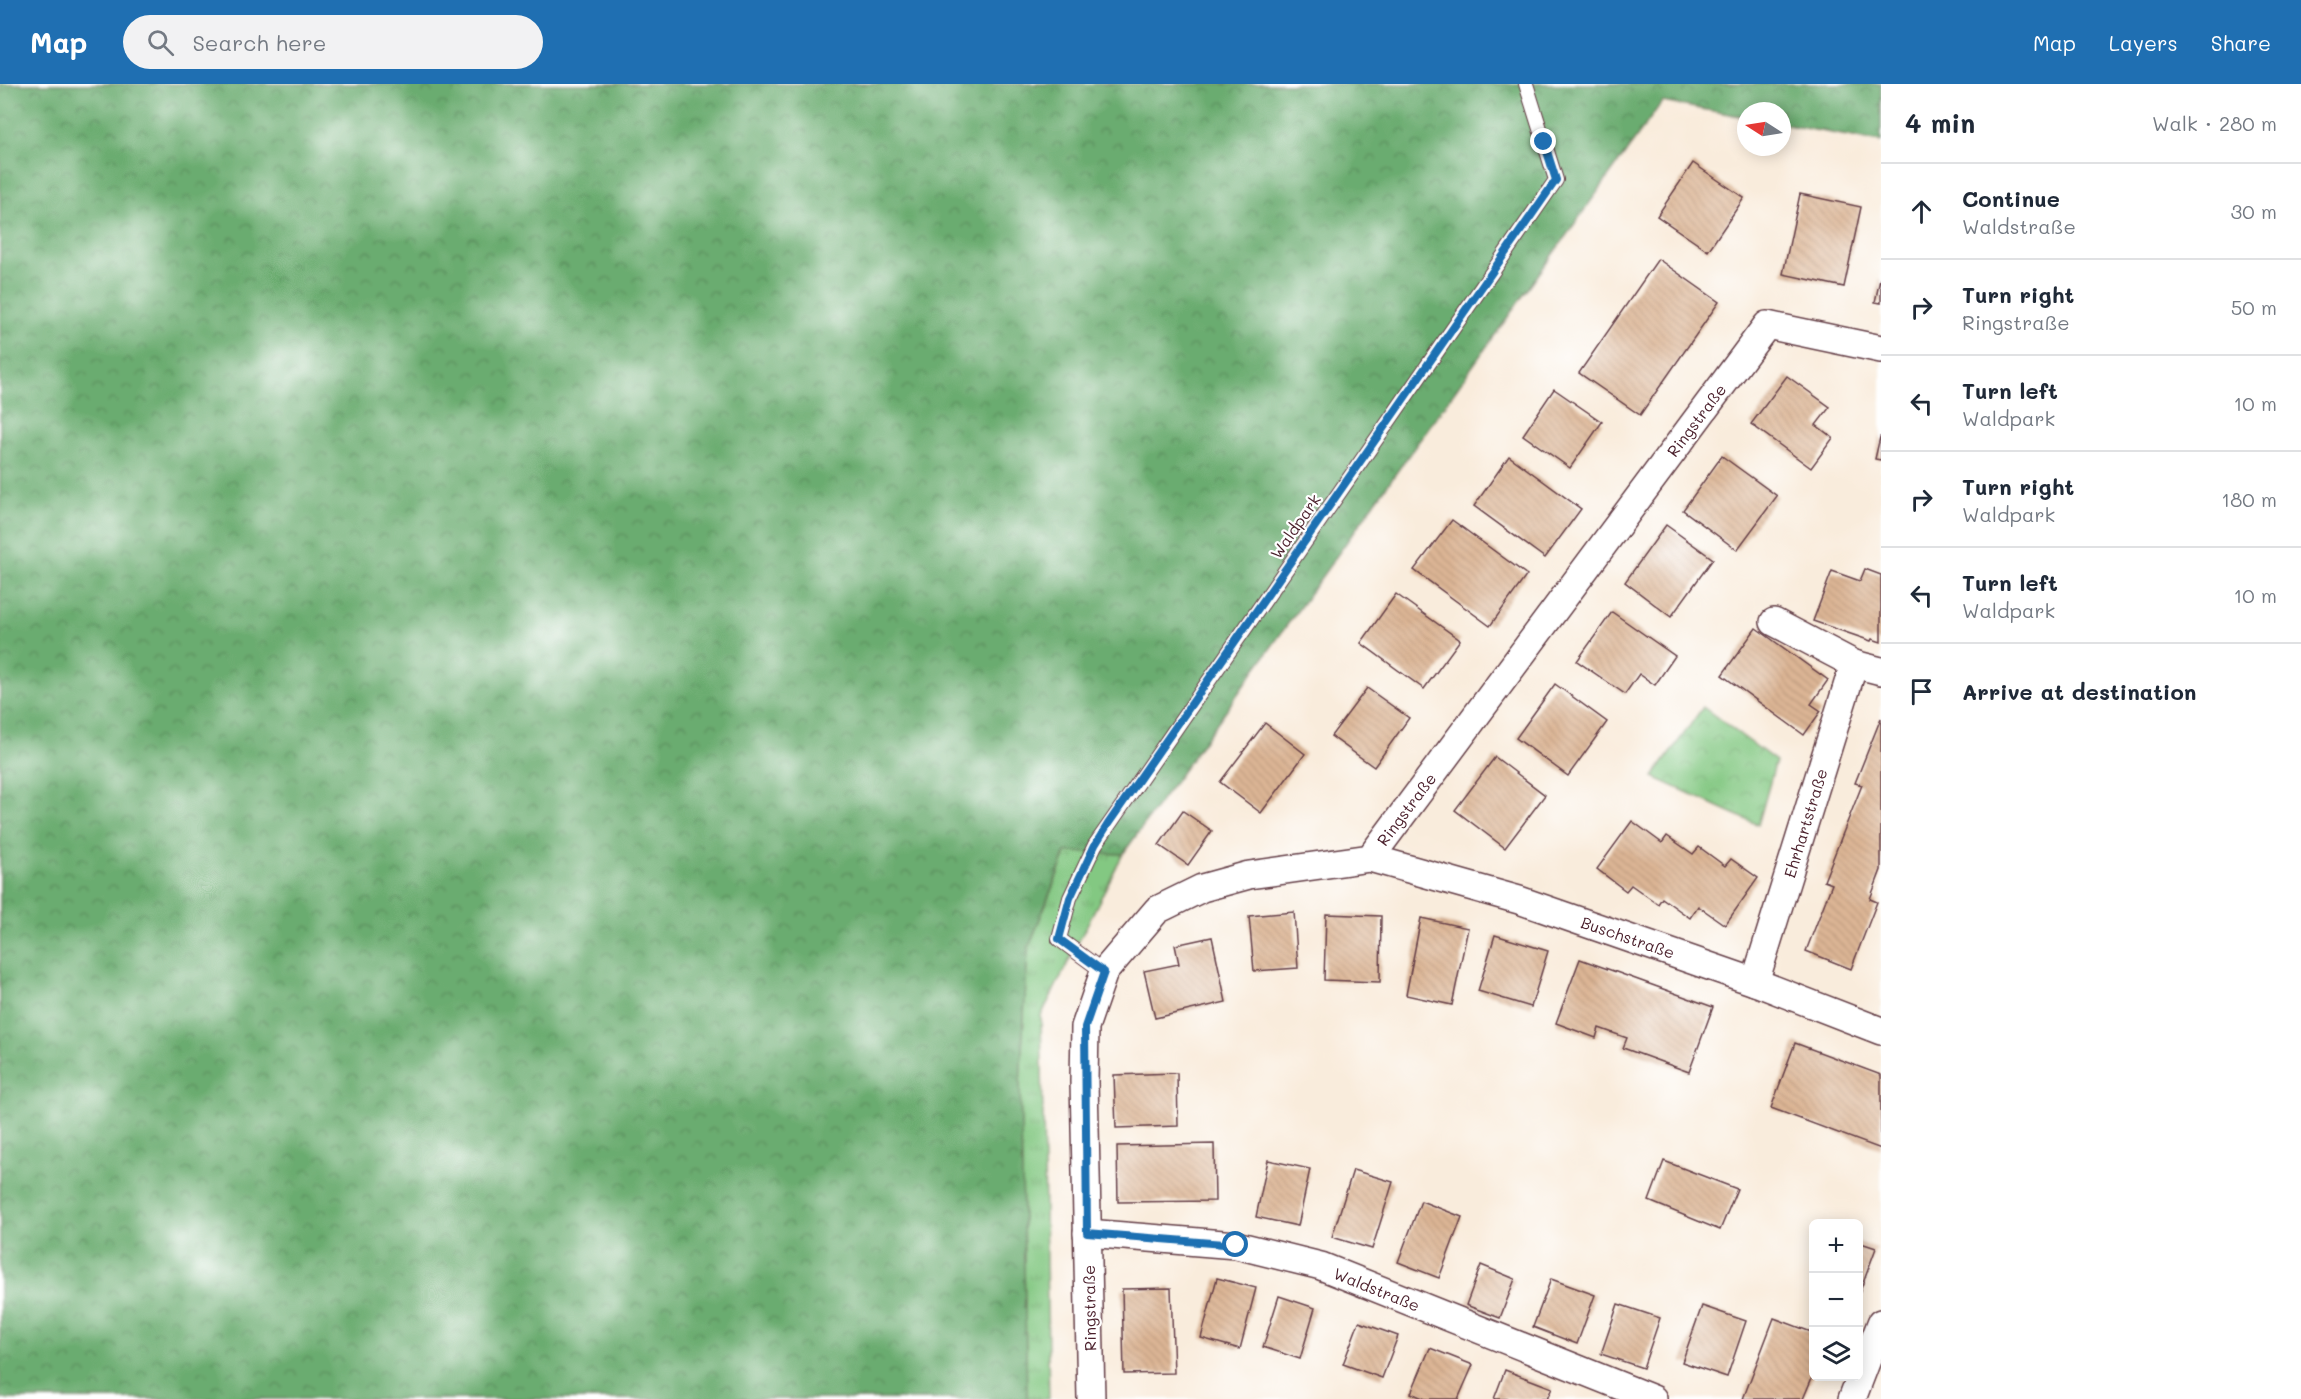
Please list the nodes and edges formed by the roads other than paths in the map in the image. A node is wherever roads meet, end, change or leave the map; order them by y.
1 (1526, 84) edge
2 (1881, 349) edge
3 (1774, 622) dead end
4 (1854, 664) junction
5 (1881, 671) edge
6 (1370, 858) junction
7 (1104, 972) junction
8 (1755, 982) junction
9 (1881, 1031) edge
10 (1087, 1233) junction
11 (1881, 1323) edge
12 (1091, 1399) edge
13 (1653, 1399) edge
14 (1852, 1399) edge

1 - 7 lane, Waldpark
2 - 6 street, Ringstraße
3 - 4 street
4 - 5 street
4 - 8 street, Ehrhartstraße
6 - 7 street, Ringstraße
6 - 8 street, Buschstraße
7 - 10 street, Ringstraße
8 - 9 street, Buschstraße
10 - 12 street, Ringstraße
10 - 13 street, Waldstraße
11 - 14 street

